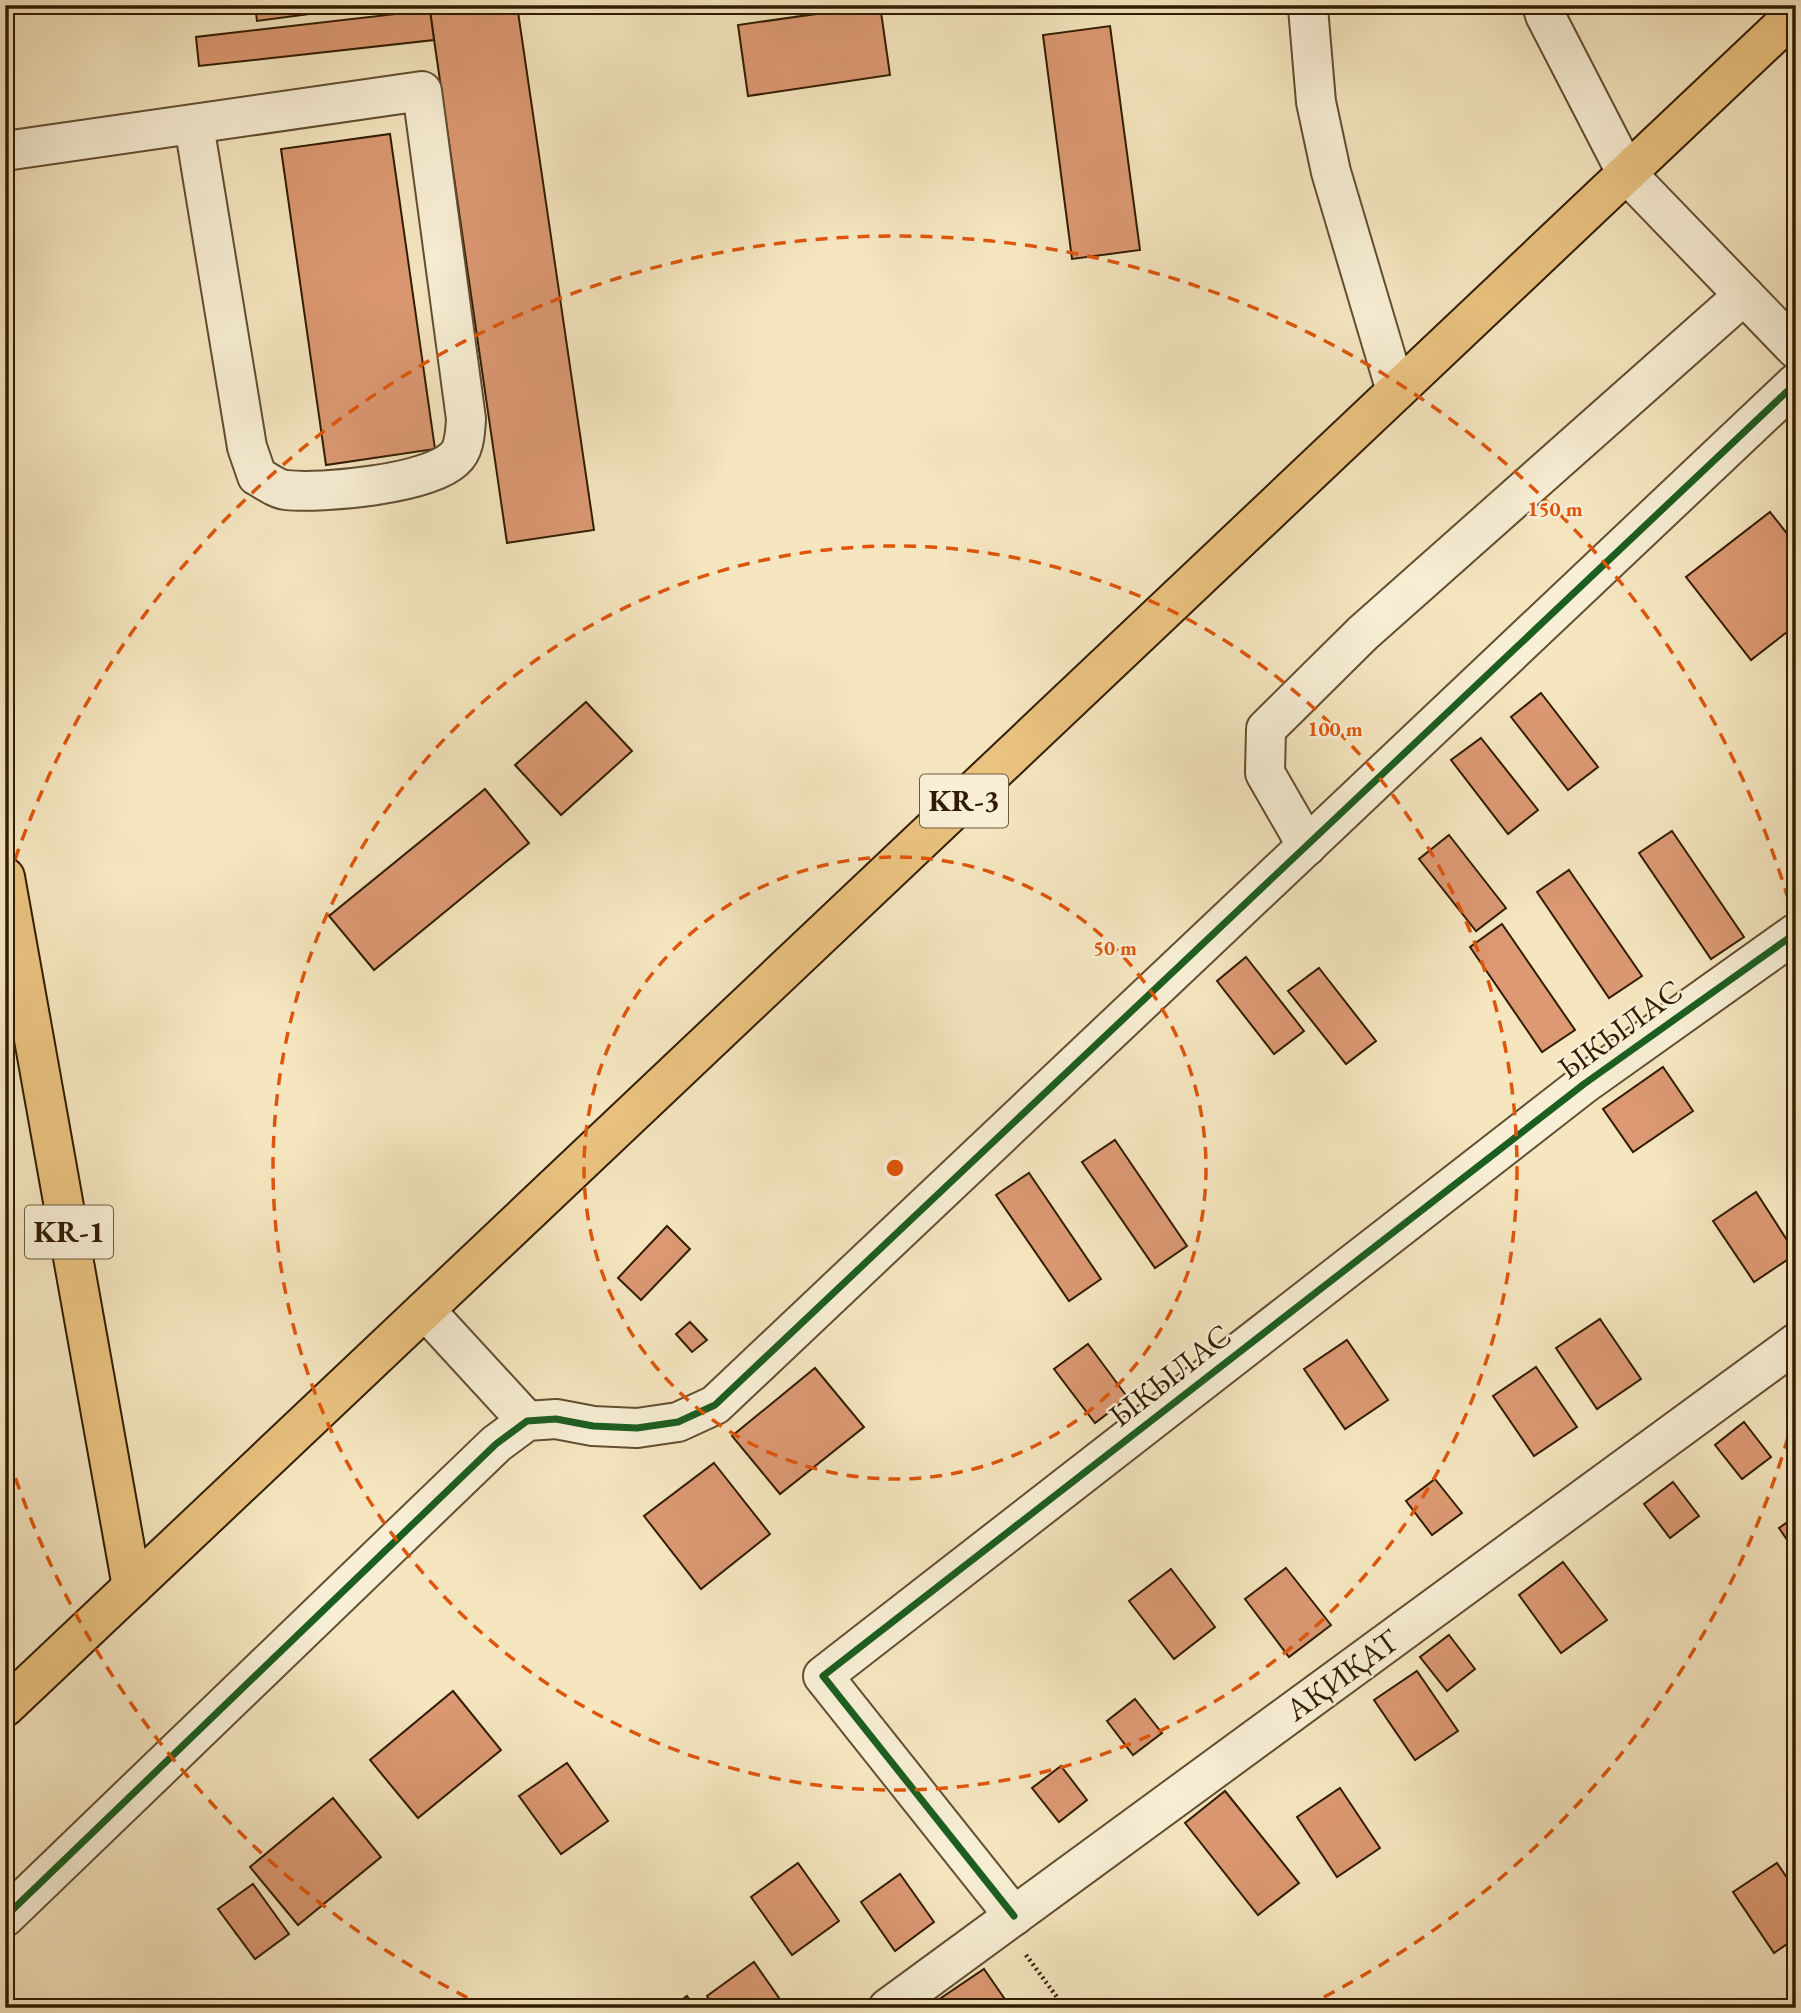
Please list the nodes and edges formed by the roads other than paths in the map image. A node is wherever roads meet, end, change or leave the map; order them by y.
1 (1542, 5) edge
2 (1308, 8) dead end
3 (1796, 13) edge
4 (194, 125) junction
5 (5, 151) edge
6 (1627, 174) junction
7 (1744, 295) junction
8 (1796, 349) edge
9 (1796, 383) edge
10 (1396, 391) junction
11 (1307, 846) junction
12 (5, 877) edge
13 (1796, 933) edge
14 (425, 1310) junction
15 (1796, 1343) edge
16 (527, 1421) junction
17 (132, 1587) junction
18 (5, 1707) edge
19 (5, 1917) edge
20 (1008, 1920) junction
21 (888, 2008) edge

1 - 6 street
2 - 10 street
3 - 6 main road, KR-3
4 - 4 street
4 - 5 street
6 - 7 street
6 - 10 main road, KR-3
7 - 8 street
7 - 11 street
9 - 11 street
10 - 14 main road, KR-3
11 - 16 street
12 - 17 main road, KR-1
13 - 20 street, ЫКЫЛАС
14 - 16 street
14 - 17 main road, KR-3
15 - 20 street, АҚИҚАТ
16 - 19 street
17 - 18 main road, KR-3
20 - 21 street, АҚИҚАТ

